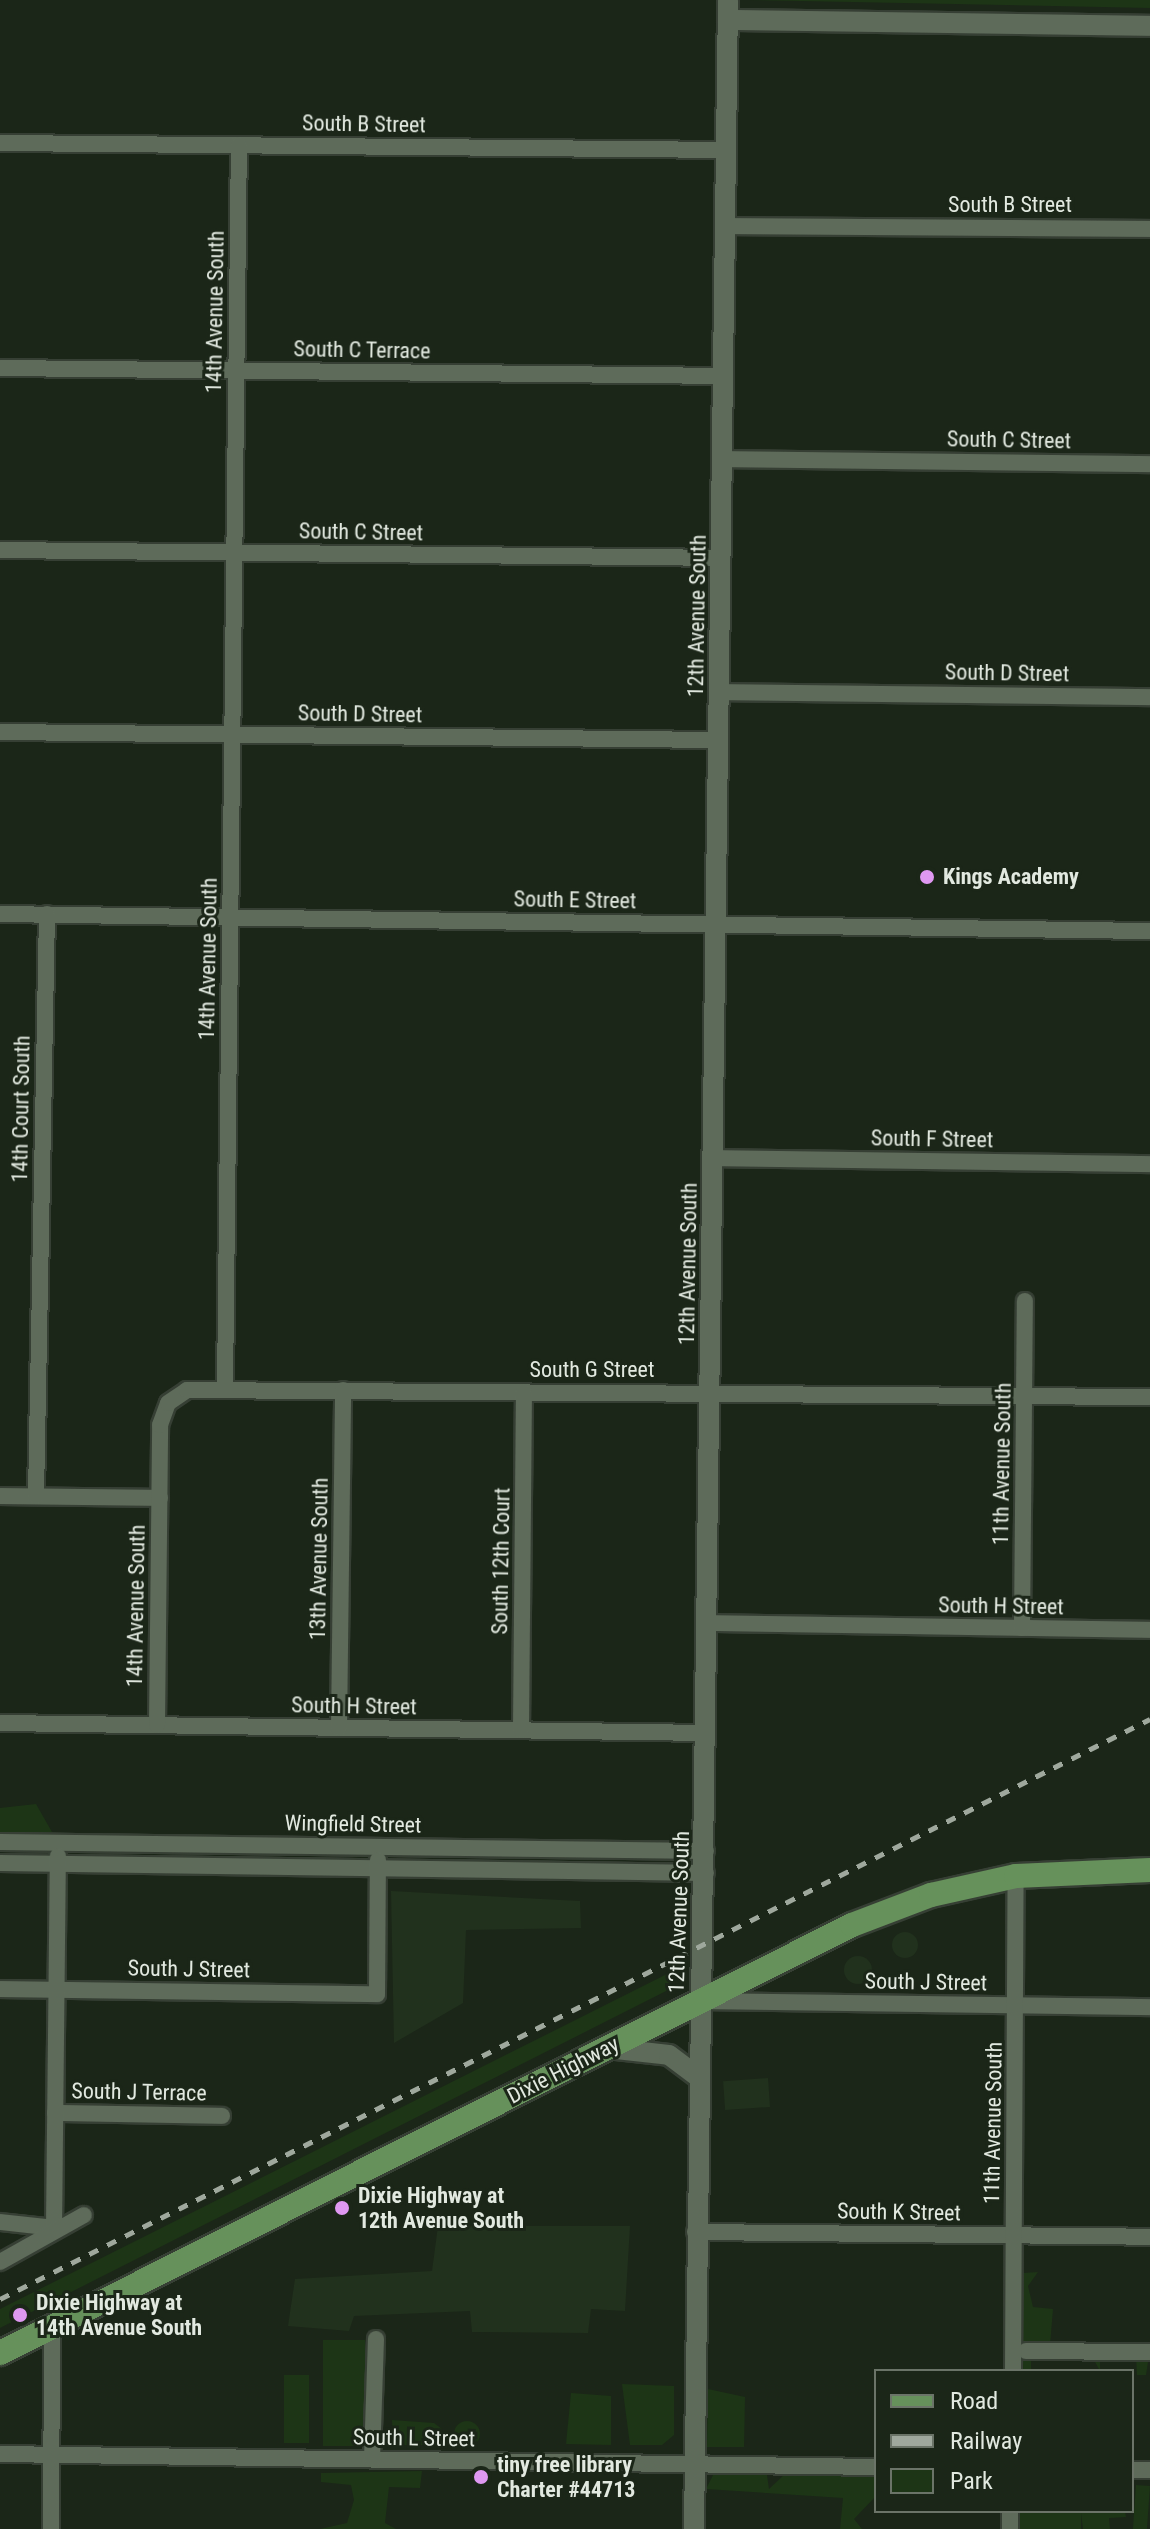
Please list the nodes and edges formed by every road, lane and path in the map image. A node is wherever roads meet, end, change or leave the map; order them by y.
1 (728, 10) edge
2 (1150, 26) edge
3 (0, 143) edge
4 (239, 145) junction
5 (727, 150) junction
6 (726, 226) junction
7 (1150, 229) edge
8 (0, 368) edge
9 (236, 370) junction
10 (724, 376) junction
11 (723, 459) junction
12 (1150, 464) edge
13 (0, 550) edge
14 (234, 552) junction
15 (722, 558) junction
16 (720, 692) junction
17 (1150, 697) edge
18 (0, 732) edge
19 (233, 734) junction
20 (719, 740) junction
21 (0, 914) edge
22 (47, 914) junction
23 (231, 916) junction
24 (717, 925) junction
25 (1150, 931) edge
26 (714, 1158) junction
27 (1150, 1164) edge
28 (1025, 1301) dead end
29 (225, 1389) junction
30 (343, 1390) junction
31 (711, 1391) junction
32 (524, 1392) junction
33 (1025, 1395) junction
34 (1150, 1397) edge
35 (0, 1496) edge
36 (36, 1496) junction
37 (160, 1498) junction
38 (708, 1623) junction
39 (1022, 1628) junction
40 (1150, 1630) edge
41 (0, 1723) edge
42 (157, 1725) junction
43 (339, 1728) junction
44 (521, 1730) junction
45 (707, 1733) junction
46 (0, 1842) edge
47 (58, 1843) junction
48 (297, 1846) junction
49 (378, 1847) junction
50 (706, 1851) junction
51 (0, 1863) edge
52 (58, 1864) junction
53 (296, 1867) junction
54 (378, 1868) junction
55 (1150, 1870) edge
56 (706, 1873) junction
57 (1016, 1876) junction
58 (0, 1989) edge
59 (57, 1990) junction
60 (701, 2001) junction
61 (1017, 2005) junction
62 (1150, 2007) edge
63 (607, 2048) junction
64 (697, 2076) junction
65 (55, 2113) junction
66 (222, 2116) dead end
67 (84, 2215) dead end
68 (0, 2222) edge
69 (54, 2228) junction
70 (695, 2232) junction
71 (1014, 2235) junction
72 (1150, 2237) edge
73 (0, 2262) edge
74 (52, 2327) junction
75 (376, 2339) dead end
76 (1026, 2351) dead end
77 (1150, 2352) edge
78 (0, 2353) edge
79 (1013, 2369) edge
80 (0, 2454) edge
81 (51, 2454) junction
82 (372, 2459) junction
83 (695, 2464) junction
84 (874, 2467) edge
85 (51, 2529) edge
86 (694, 2529) edge

1 - 2 street
1 - 5 street, 12th Avenue South
3 - 4 street, South B Street
4 - 5 street, South B Street
4 - 9 street, 14th Avenue South
5 - 6 street, 12th Avenue South
6 - 7 street, South B Street
6 - 10 street, 12th Avenue South
8 - 9 street, South C Terrace
9 - 10 street, South C Terrace
9 - 14 street, 14th Avenue South
10 - 11 street, 12th Avenue South
11 - 12 street, South C Street
11 - 15 street, 12th Avenue South
13 - 14 street, South C Street
14 - 15 street, South C Street
14 - 19 street, 14th Avenue South
15 - 16 street, 12th Avenue South
16 - 17 street, South D Street
16 - 20 street, 12th Avenue South
18 - 19 street, South D Street
19 - 20 street, South D Street
19 - 23 street, 14th Avenue South
20 - 24 street, 12th Avenue South
21 - 22 street, South E Street
22 - 23 street, South E Street
22 - 36 street, 14th Court South
23 - 24 street, South E Street
23 - 29 street, 14th Avenue South
24 - 25 street, South E Street
24 - 26 street, 12th Avenue South
26 - 27 street, South F Street
26 - 31 street, 12th Avenue South
28 - 33 street, 11th Avenue South
29 - 30 street, South G Street
29 - 37 street, 14th Avenue South
30 - 32 street, South G Street
30 - 43 street, 13th Avenue South
31 - 32 street, South G Street
31 - 33 street, South G Street
31 - 38 street, 12th Avenue South
32 - 44 street, South 12th Court
33 - 34 street, South G Street
33 - 39 street, 11th Avenue South
35 - 36 street
36 - 37 street
37 - 42 street, 14th Avenue South
38 - 39 street, South H Street
38 - 45 street, 12th Avenue South
39 - 40 street, South H Street
41 - 42 street, South H Street
42 - 43 street, South H Street
43 - 44 street, South H Street
44 - 45 street, South H Street
45 - 50 street, 12th Avenue South
46 - 47 street, Wingfield Street
47 - 48 street, Wingfield Street
47 - 52 street
48 - 49 street, Wingfield Street
48 - 53 street
49 - 50 street, Wingfield Street
49 - 54 street
50 - 56 street, 12th Avenue South
51 - 52 street, Wingfield Street
52 - 53 street, Wingfield Street
52 - 59 street
53 - 54 street, Wingfield Street
54 - 56 street, Wingfield Street
54 - 59 street, South J Street
55 - 57 main road, Dixie Highway
56 - 60 street, 12th Avenue South
57 - 60 main road, Dixie Highway
57 - 61 street, 11th Avenue South
58 - 59 street, South J Street
59 - 65 street
60 - 61 street, South J Street
60 - 63 main road, Dixie Highway
60 - 64 street, 12th Avenue South
61 - 62 street, South J Street
61 - 71 street, 11th Avenue South
63 - 64 street
63 - 74 main road, Dixie Highway
64 - 70 street, 12th Avenue South
65 - 66 street, South J Terrace
65 - 69 street
67 - 69 street
68 - 69 street
69 - 73 street
70 - 71 street, South K Street
70 - 83 street, 12th Avenue South
71 - 72 street, South K Street
71 - 79 street, 11th Avenue South
74 - 78 main road, Dixie Highway
74 - 81 street
75 - 82 street
76 - 77 street
80 - 81 street, South L Street
81 - 82 street, South L Street
81 - 85 street
82 - 83 street, South L Street
83 - 84 street, South L Street
83 - 86 street, 12th Avenue South

